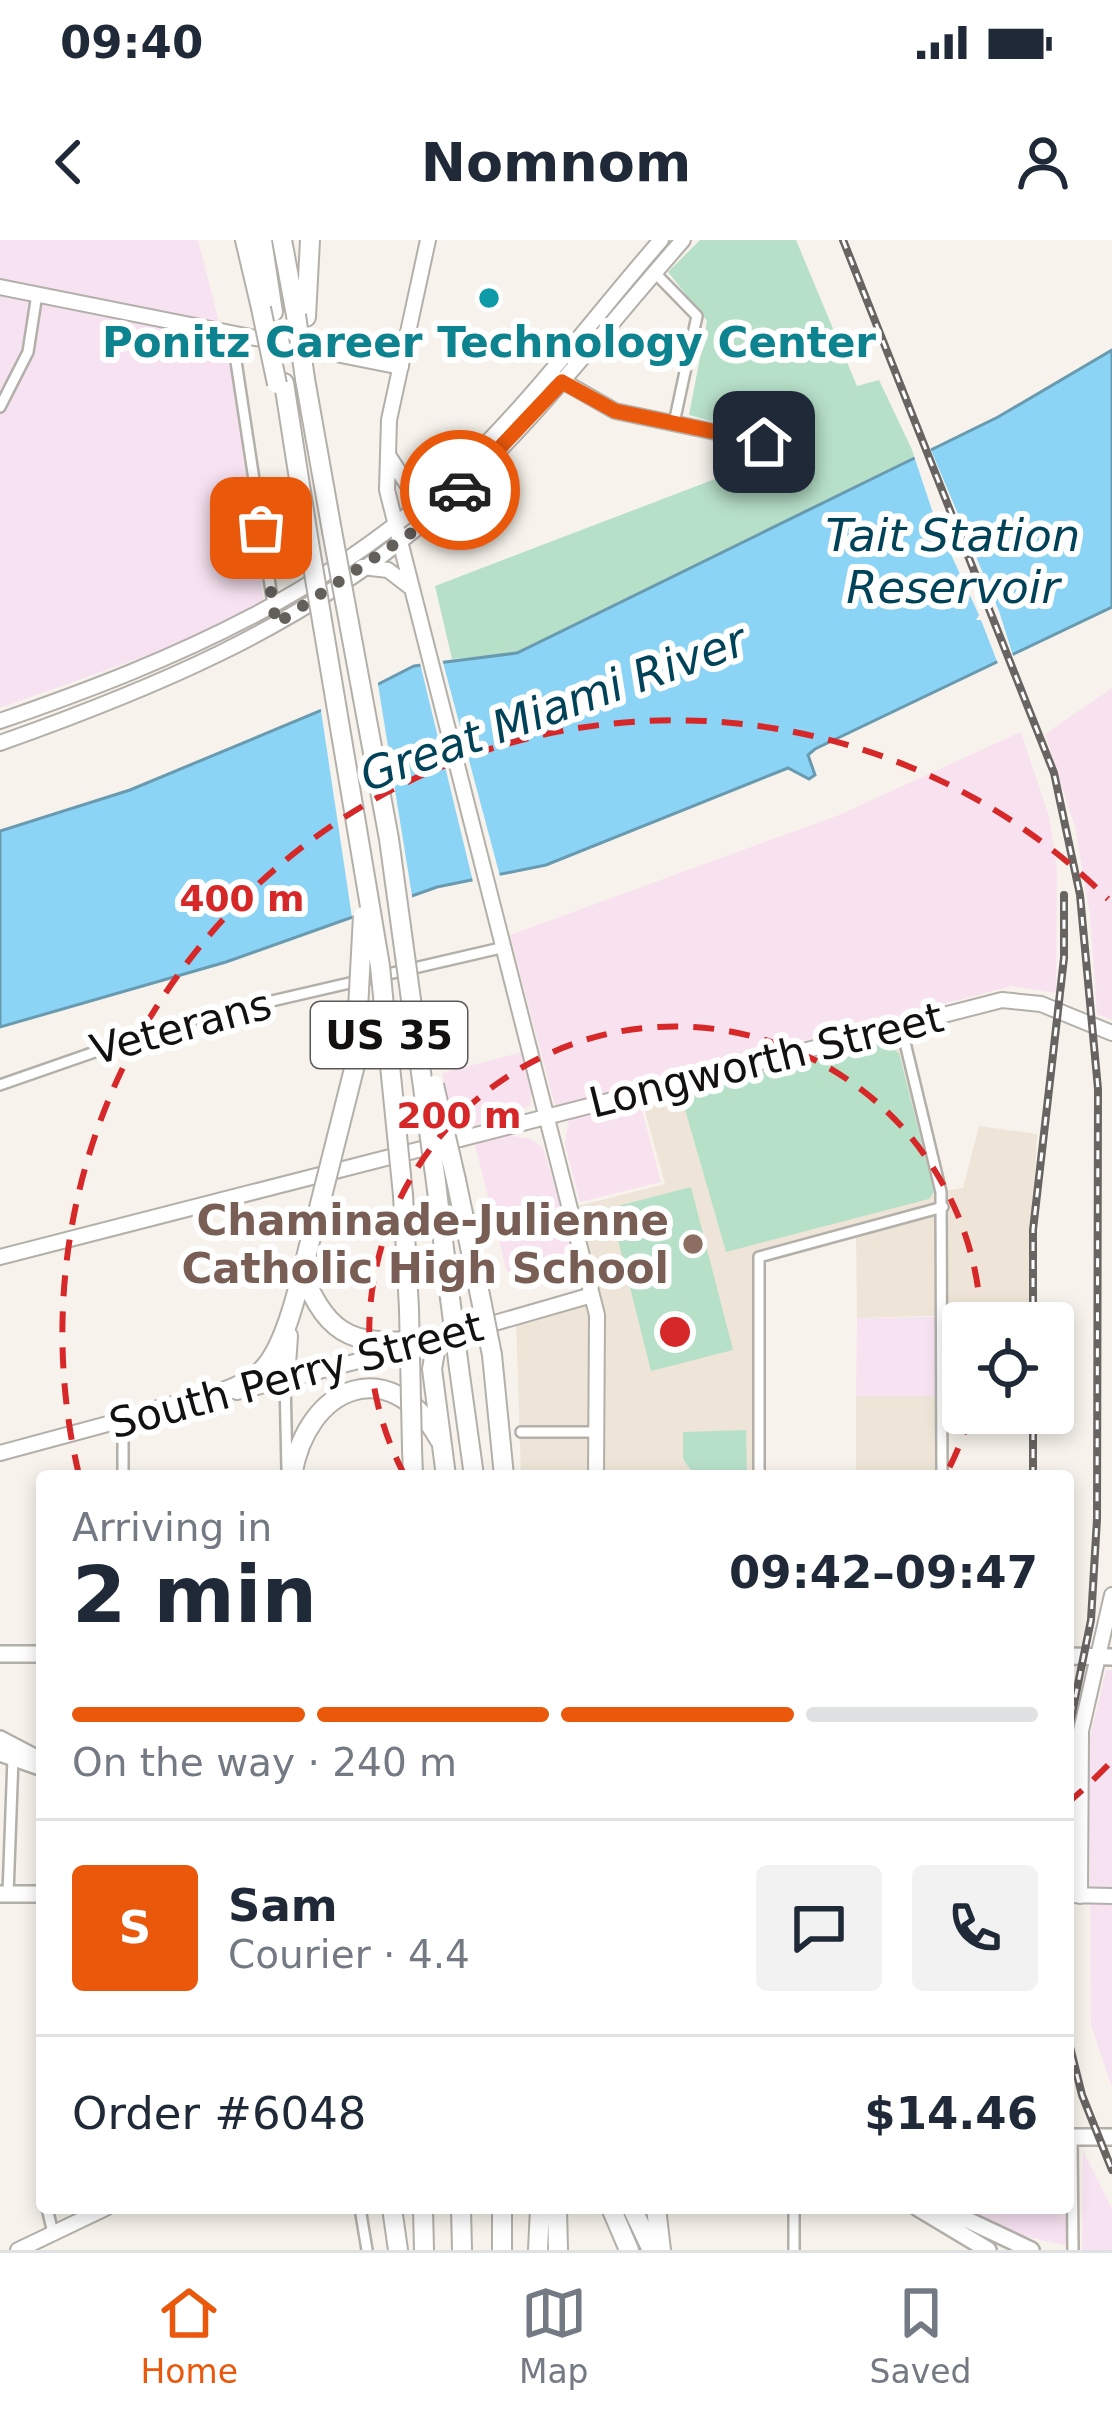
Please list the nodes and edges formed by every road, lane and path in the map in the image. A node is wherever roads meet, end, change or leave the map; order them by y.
1 (245, 240) edge
2 (262, 240) edge
3 (282, 240) edge
4 (310, 240) edge
5 (428, 240) edge
6 (661, 240) edge
7 (683, 240) edge
8 (655, 273) junction
9 (0, 287) edge
10 (37, 294) junction
11 (267, 310) junction
12 (301, 316) junction
13 (232, 335) junction
14 (401, 367) junction
15 (550, 370) junction
16 (562, 382) junction
17 (0, 407) edge
18 (674, 423) junction
19 (764, 442) dead end
20 (386, 452) junction
21 (438, 488) junction
22 (393, 524) junction
23 (397, 543) junction
24 (362, 567) junction
25 (412, 588) junction
26 (271, 607) junction
27 (276, 624) junction
28 (139, 672) junction
29 (146, 691) junction
30 (67, 698) junction
31 (74, 717) junction
32 (0, 721) edge
33 (0, 743) edge
34 (364, 876) junction
35 (505, 947) junction
36 (411, 988) junction
37 (901, 1026) junction
38 (1112, 1033) edge
39 (0, 1084) edge
40 (544, 1117) junction
41 (943, 1207) junction
42 (0, 1257) edge
43 (301, 1267) junction
44 (592, 1295) junction
45 (293, 1296) junction
46 (437, 1340) junction
47 (285, 1379) junction
48 (144, 1414) junction
49 (122, 1420) junction
50 (520, 1432) dead end
51 (596, 1432) junction
52 (441, 1443) junction
53 (0, 1453) edge
54 (123, 1470) edge
55 (289, 1470) edge
56 (291, 1470) edge
57 (412, 1470) edge
58 (445, 1470) edge
59 (473, 1470) edge
60 (503, 1470) edge
61 (596, 1470) edge
62 (759, 1470) edge
63 (942, 1470) edge
64 (1112, 1595) edge
65 (0, 1654) edge
66 (36, 1654) edge
67 (1074, 1656) edge
68 (1105, 1657) edge
69 (0, 1739) edge
70 (6, 1755) edge
71 (36, 1760) edge
72 (36, 1762) edge
73 (4, 1796) edge
74 (4, 1894) edge
75 (36, 1894) edge
76 (1074, 1895) edge
77 (1112, 1896) edge
78 (1074, 2137) edge
79 (1112, 2137) edge
80 (95, 2214) edge
81 (361, 2214) edge
82 (393, 2214) edge
83 (423, 2214) edge
84 (461, 2214) edge
85 (502, 2214) edge
86 (540, 2214) edge
87 (557, 2214) edge
88 (614, 2214) edge
89 (635, 2214) edge
90 (656, 2214) edge
91 (794, 2214) edge
92 (928, 2214) edge
93 (954, 2214) edge
94 (1072, 2214) edge
95 (48, 2240) edge
96 (18, 2250) edge
97 (367, 2250) edge
98 (398, 2250) edge
99 (424, 2250) edge
100 (462, 2250) edge
101 (502, 2250) edge
102 (538, 2250) edge
103 (557, 2250) edge
104 (629, 2250) edge
105 (656, 2250) edge
106 (794, 2250) edge
107 (988, 2250) edge
108 (1031, 2250) edge
109 (1073, 2250) edge

1 - 11 highway
2 - 11 highway, US 35
3 - 12 highway
4 - 12 highway
5 - 14 street
6 - 15 street
7 - 8 street
8 - 16 street
8 - 18 street
9 - 10 street
10 - 13 street
10 - 17 street
11 - 34 highway, US 35, bridge
12 - 36 highway, US 35, bridge
13 - 14 street
13 - 26 street
14 - 20 street
15 - 16 street
15 - 21 street
16 - 18 street
16 - 23 street
18 - 19 street
20 - 21 street
20 - 22 street
21 - 22 street
22 - 23 street
22 - 26 street
23 - 24 street
23 - 25 street
24 - 25 street
24 - 27 street
25 - 35 street
26 - 27 street
26 - 28 street
27 - 29 street
28 - 29 street
28 - 30 street
29 - 31 street
30 - 31 street
30 - 32 street
31 - 33 street
34 - 43 highway, bridge
34 - 57 highway, US 35, bridge
35 - 39 street, Veterans
35 - 40 street
36 - 59 highway, US 35, bridge
36 - 60 highway, bridge
37 - 38 street, Longworth Street
37 - 40 street, Longworth Street
37 - 41 street
40 - 42 street, Longworth Street
40 - 44 street
41 - 62 street
41 - 63 street
43 - 45 highway
43 - 46 highway
44 - 46 street, South Perry Street
44 - 51 street
45 - 47 highway
45 - 48 highway
46 - 47 street, South Perry Street
46 - 52 highway
47 - 48 street, South Perry Street
47 - 55 street
48 - 49 street, South Perry Street
49 - 53 street, South Perry Street
49 - 54 street
50 - 51 street
51 - 61 street
52 - 56 highway
52 - 58 highway
64 - 68 street
65 - 66 main road
67 - 68 main road
68 - 76 street
69 - 71 main road
70 - 72 main road
70 - 73 street
73 - 74 street
74 - 75 main road
76 - 77 street
78 - 79 main road
80 - 95 street
81 - 97 street
82 - 98 highway
83 - 99 highway
84 - 100 highway
85 - 101 highway
86 - 102 highway
87 - 103 highway
88 - 104 highway
89 - 105 highway
90 - 105 highway
91 - 106 street
92 - 107 main road
93 - 108 main road
94 - 109 street
95 - 96 street

